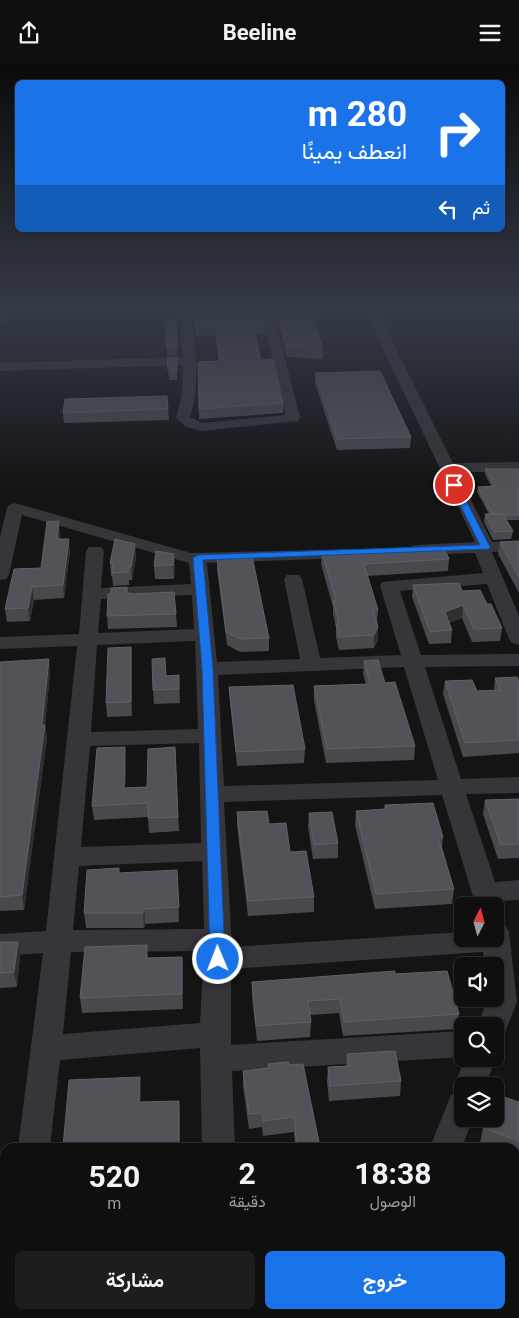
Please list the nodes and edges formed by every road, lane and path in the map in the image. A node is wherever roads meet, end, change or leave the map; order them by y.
1 (188, 371) edge
2 (282, 371) edge
3 (400, 371) edge
4 (519, 467) edge
5 (446, 468) junction
6 (519, 546) edge
7 (483, 547) junction
8 (95, 551) dead end
9 (402, 551) edge
10 (362, 552) edge
11 (198, 558) junction
12 (0, 575) edge
13 (494, 578) junction
14 (293, 579) dead end
15 (200, 589) junction
16 (92, 594) junction
17 (204, 635) junction
18 (519, 639) edge
19 (88, 640) junction
20 (0, 643) edge
21 (412, 661) junction
22 (519, 661) edge
23 (311, 665) junction
24 (207, 669) junction
25 (209, 736) junction
26 (78, 739) junction
27 (519, 785) edge
28 (452, 789) junction
29 (211, 794) junction
30 (214, 852) junction
31 (66, 857) junction
32 (519, 890) edge
33 (486, 897) edge
34 (494, 897) edge
35 (454, 939) edge
36 (58, 941) junction
37 (0, 945) edge
38 (497, 947) edge
39 (218, 949) junction
40 (496, 1017) edge
41 (454, 1044) edge
42 (215, 1047) junction
43 (46, 1048) junction
44 (454, 1126) edge
45 (34, 1143) edge
46 (218, 1143) edge
47 (448, 1143) edge

1 - 2 street
3 - 5 street
4 - 5 street
5 - 7 street
6 - 7 street
7 - 9 street
7 - 13 street
8 - 16 street
10 - 11 street
11 - 12 street
11 - 15 street
13 - 18 street
13 - 21 street
14 - 23 street
15 - 16 street
15 - 17 street
16 - 19 street
17 - 19 street
17 - 24 street
19 - 20 street
19 - 26 street
21 - 22 street
21 - 23 street
21 - 28 street
23 - 24 street
24 - 25 street
25 - 26 street
25 - 29 street
26 - 31 street
27 - 28 street
28 - 29 street
28 - 33 street
29 - 30 street
30 - 31 street
30 - 39 street
31 - 36 street
32 - 34 street
35 - 39 street
36 - 37 street
36 - 39 street
36 - 43 street
38 - 40 street
39 - 42 street
41 - 42 street
42 - 43 street
42 - 46 street
43 - 45 street
44 - 47 street

